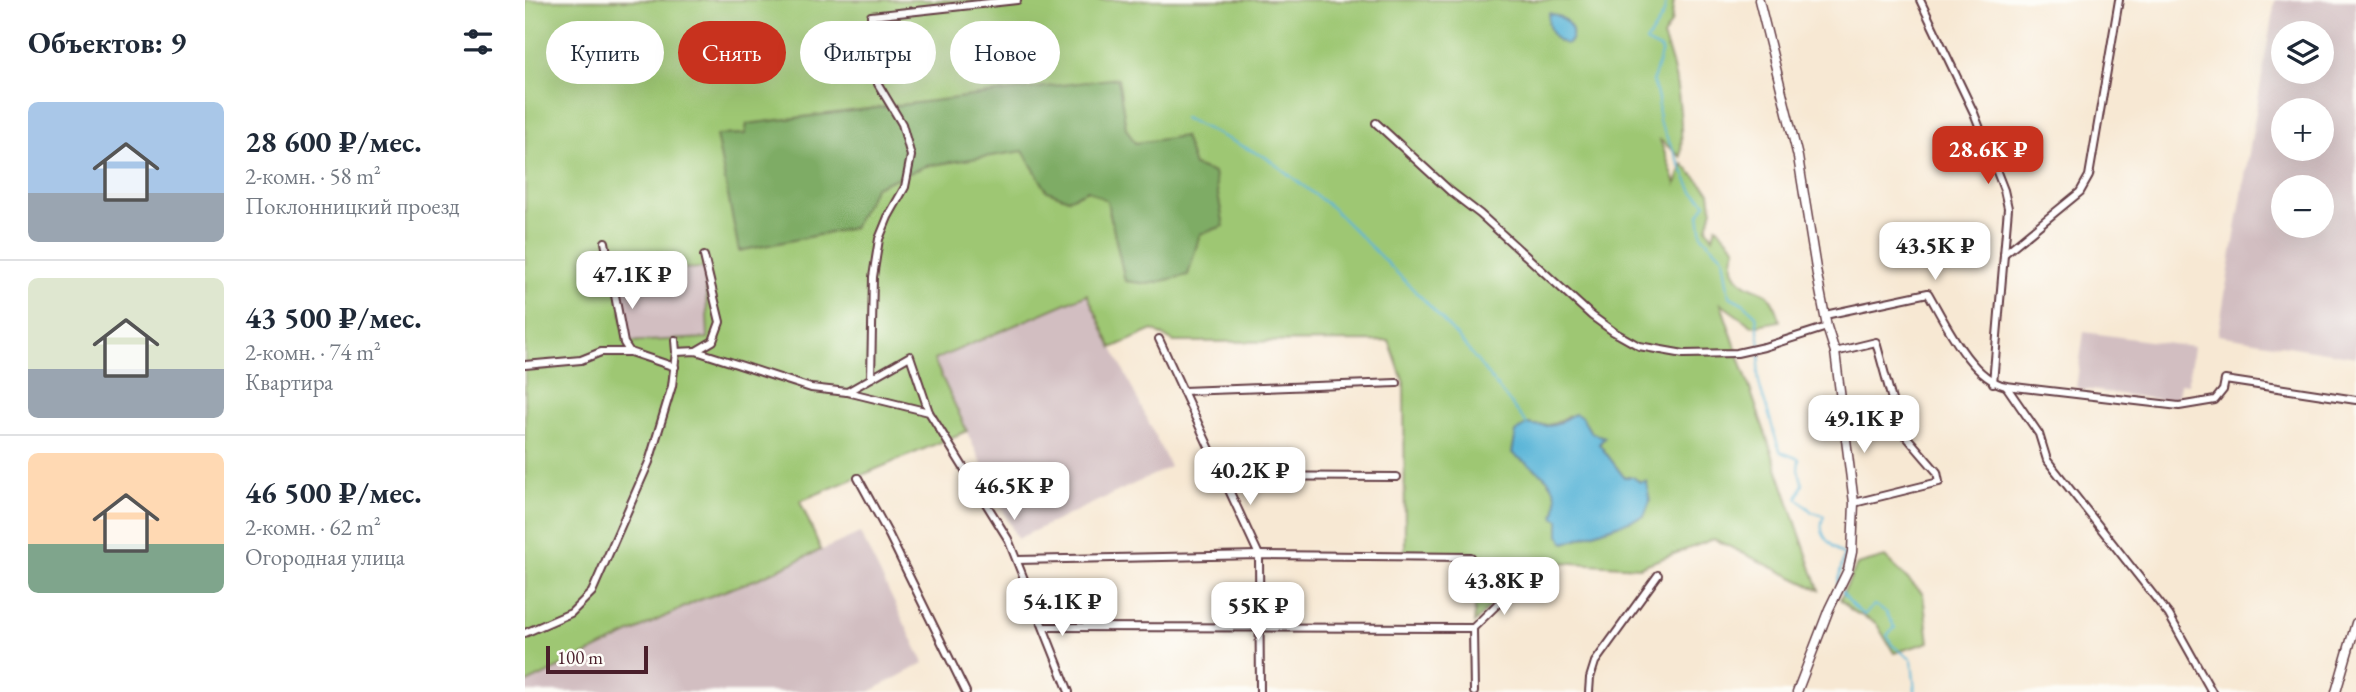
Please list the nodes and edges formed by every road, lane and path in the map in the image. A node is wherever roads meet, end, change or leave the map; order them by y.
1 (1017, 0) edge
2 (1759, 0) edge
3 (1920, 0) edge
4 (2119, 0) edge
5 (1376, 123) dead end
6 (605, 242) dead end
7 (2004, 254) junction
8 (704, 256) dead end
9 (1825, 315) junction
10 (1827, 327) junction
11 (675, 340) dead end
12 (1160, 340) dead end
13 (697, 351) junction
14 (630, 352) junction
15 (676, 352) junction
16 (1835, 352) junction
17 (525, 365) edge
18 (675, 367) junction
19 (871, 378) junction
20 (1397, 383) dead end
21 (1993, 383) junction
22 (2006, 386) junction
23 (1183, 391) junction
24 (848, 392) junction
25 (2356, 400) edge
26 (929, 412) junction
27 (1221, 476) junction
28 (1397, 477) dead end
29 (858, 478) dead end
30 (1854, 503) junction
31 (1259, 555) junction
32 (1471, 557) dead end
33 (1017, 559) junction
34 (1658, 575) dead end
35 (1516, 586) dead end
36 (2356, 623) edge
37 (1044, 626) junction
38 (1259, 628) junction
39 (1473, 628) junction
40 (525, 633) edge
41 (966, 692) edge
42 (1069, 692) edge
43 (1260, 692) edge
44 (1474, 692) edge
45 (1590, 692) edge
46 (1797, 692) edge
47 (2212, 692) edge
48 (2336, 692) edge

1 - 19 street
2 - 9 street
3 - 7 street
4 - 7 street
5 - 10 street
6 - 14 street
7 - 21 street
8 - 13 street
9 - 10 street
9 - 21 street
10 - 16 street
11 - 15 street
12 - 23 street
13 - 15 street
13 - 24 street
14 - 17 street
14 - 18 street
15 - 18 street
16 - 30 street
16 - 30 street
18 - 40 street
19 - 24 street
19 - 26 street
20 - 23 street
21 - 22 street
22 - 25 street
22 - 47 street
23 - 27 street
24 - 26 street
26 - 33 street
27 - 28 street
27 - 31 street
29 - 41 street
30 - 46 street
31 - 32 street
31 - 33 street
31 - 38 street
33 - 37 street
34 - 45 street
35 - 39 street
36 - 48 street
37 - 38 street
37 - 42 street
38 - 39 street
38 - 43 street
39 - 44 street

